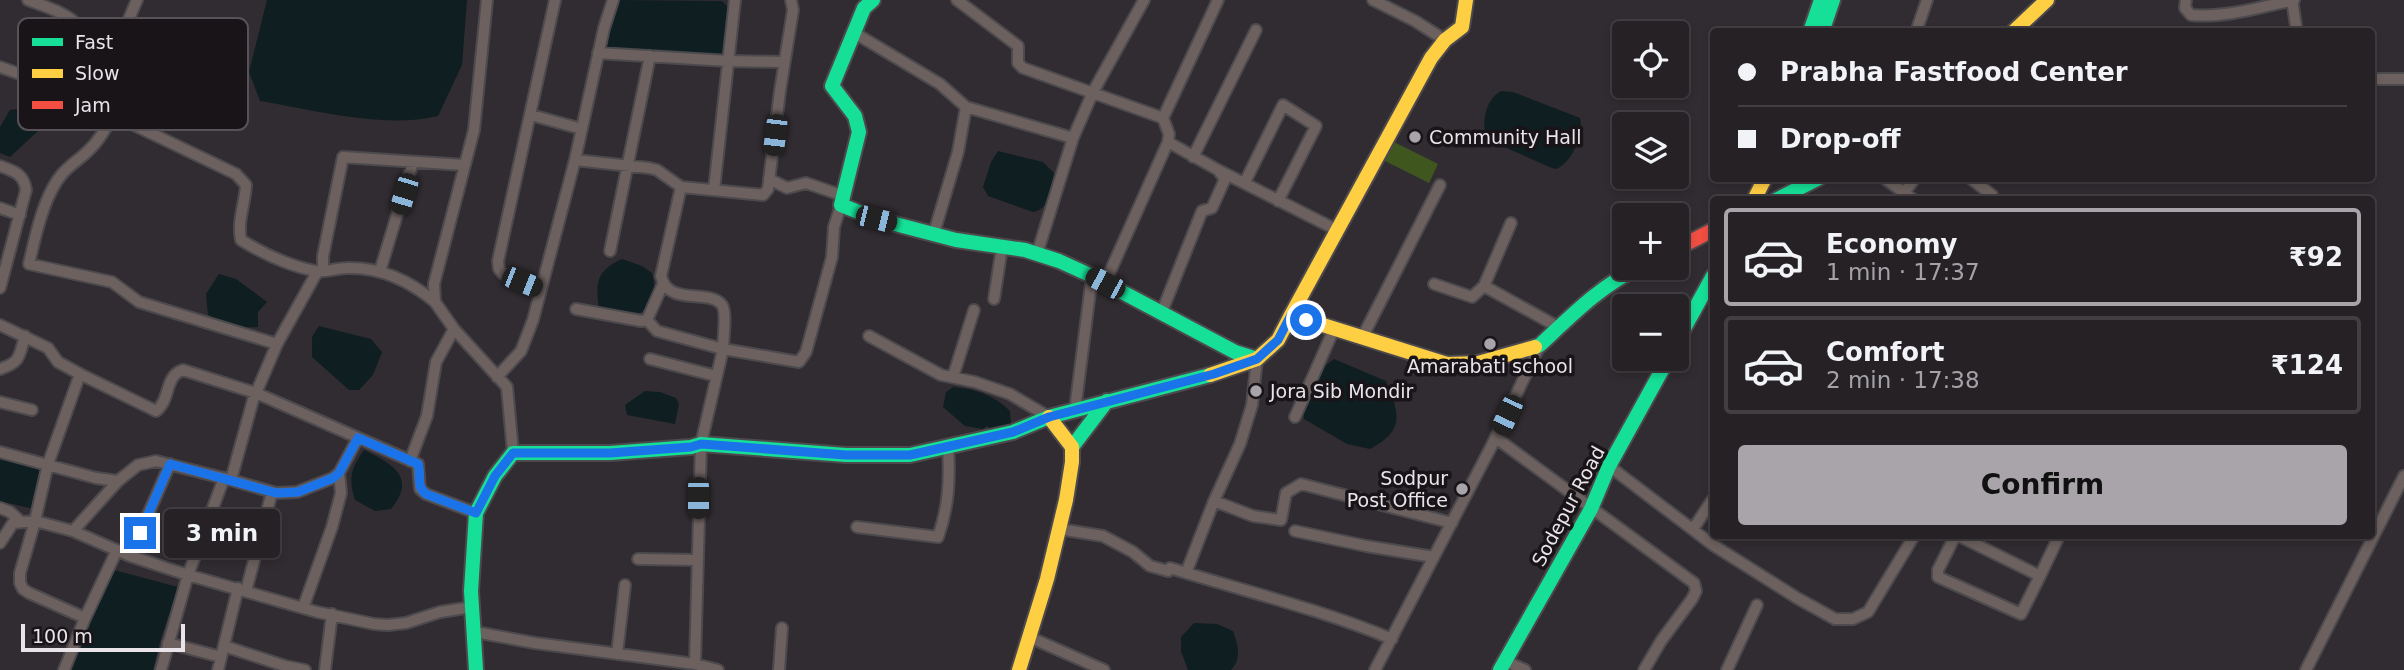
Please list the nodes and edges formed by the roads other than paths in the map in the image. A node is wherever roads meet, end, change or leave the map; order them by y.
1 (28, 0) edge
2 (137, 0) edge
3 (486, 0) edge
4 (555, 0) edge
5 (612, 0) edge
6 (735, 0) edge
7 (791, 0) edge
8 (873, 0) edge
9 (957, 0) edge
10 (1144, 0) edge
11 (1218, 0) edge
12 (1373, 0) edge
13 (1466, 0) edge
14 (1821, 0) edge
15 (1833, 0) edge
16 (1927, 0) edge
17 (2047, 0) edge
18 (2186, 0) edge
19 (2293, 0) edge
20 (68, 18) edge
21 (130, 18) edge
22 (1811, 28) edge
23 (1823, 28) edge
24 (1917, 28) edge
25 (2017, 28) edge
26 (2296, 28) edge
27 (1256, 30) dead end
28 (853, 32) junction
29 (1445, 40) junction
30 (598, 53) junction
31 (650, 56) junction
32 (728, 61) junction
33 (784, 62) junction
34 (0, 67) edge
35 (18, 73) edge
36 (2375, 79) edge
37 (2404, 79) edge
38 (1093, 93) junction
39 (966, 107) junction
40 (531, 115) junction
41 (1163, 118) junction
42 (582, 129) junction
43 (105, 130) edge
44 (143, 130) edge
45 (1073, 138) junction
46 (1168, 142) junction
47 (1193, 157) junction
48 (575, 160) junction
49 (414, 162) junction
50 (464, 165) junction
51 (626, 165) junction
52 (0, 166) edge
53 (1218, 170) junction
54 (769, 179) junction
55 (1245, 182) junction
56 (1811, 182) edge
57 (1890, 182) edge
58 (1975, 182) edge
59 (1440, 186) dead end
60 (681, 187) junction
61 (714, 190) junction
62 (1992, 195) dead end
63 (1784, 196) edge
64 (1909, 196) edge
65 (841, 200) junction
66 (1278, 201) junction
67 (0, 208) edge
68 (20, 215) junction
69 (1511, 223) dead end
70 (1337, 230) junction
71 (1710, 232) edge
72 (933, 233) junction
73 (1689, 242) edge
74 (1002, 247) junction
75 (610, 251) dead end
76 (1037, 254) junction
77 (4, 255) edge
78 (320, 271) junction
79 (380, 271) junction
80 (1099, 280) junction
81 (1616, 280) edge
82 (1710, 281) edge
83 (663, 284) junction
84 (1434, 284) dead end
85 (1484, 286) junction
86 (0, 288) edge
87 (541, 290) junction
88 (994, 299) dead end
89 (435, 302) junction
90 (576, 309) dead end
91 (974, 310) dead end
92 (1161, 314) junction
93 (1291, 315) junction
94 (1689, 319) edge
95 (647, 320) junction
96 (0, 325) edge
97 (454, 328) junction
98 (1560, 328) junction
99 (1334, 329) junction
100 (24, 336) junction
101 (869, 336) dead end
102 (1362, 338) junction
103 (277, 344) junction
104 (1540, 345) junction
105 (723, 349) junction
106 (650, 359) dead end
107 (1257, 359) junction
108 (0, 369) edge
109 (1661, 371) edge
110 (80, 374) junction
111 (716, 376) junction
112 (497, 377) junction
113 (953, 377) junction
114 (256, 393) junction
115 (1107, 401) junction
116 (0, 402) edge
117 (1075, 410) junction
118 (32, 411) dead end
119 (1049, 417) junction
120 (1295, 417) dead end
121 (358, 438) junction
122 (1496, 438) junction
123 (701, 444) junction
124 (947, 446) junction
125 (1072, 447) junction
126 (0, 452) edge
127 (513, 453) junction
128 (410, 461) junction
129 (48, 464) junction
130 (170, 464) junction
131 (1609, 466) junction
132 (339, 473) junction
133 (2404, 476) edge
134 (228, 479) junction
135 (118, 481) junction
136 (272, 492) junction
137 (1214, 501) junction
138 (1710, 504) edge
139 (0, 508) edge
140 (1591, 509) junction
141 (476, 513) junction
142 (20, 521) junction
143 (35, 521) junction
144 (1452, 523) junction
145 (857, 527) dead end
146 (1059, 528) junction
147 (1693, 529) junction
148 (73, 531) junction
149 (1296, 531) dead end
150 (2375, 533) edge
151 (1912, 539) edge
152 (1955, 539) edge
153 (1963, 539) edge
154 (2058, 539) edge
155 (2372, 539) edge
156 (0, 543) edge
157 (117, 551) junction
158 (130, 556) junction
159 (1434, 557) junction
160 (638, 559) dead end
161 (698, 559) junction
162 (1186, 573) junction
163 (188, 575) junction
164 (2040, 576) junction
165 (625, 586) dead end
166 (242, 589) junction
167 (1757, 605) dead end
168 (472, 607) junction
169 (303, 608) junction
170 (332, 614) junction
171 (85, 618) junction
172 (782, 628) dead end
173 (475, 632) junction
174 (1029, 638) junction
175 (1392, 639) junction
176 (168, 643) junction
177 (222, 651) junction
178 (617, 654) junction
179 (695, 664) junction
180 (1503, 666) edge
181 (285, 668) edge
182 (64, 670) edge
183 (160, 670) edge
184 (218, 670) edge
185 (305, 670) edge
186 (325, 670) edge
187 (476, 670) edge
188 (718, 670) edge
189 (779, 670) edge
190 (1019, 670) edge
191 (1104, 670) edge
192 (1375, 670) edge
193 (1525, 670) edge
194 (1644, 670) edge
195 (1727, 670) edge
196 (2306, 670) edge

1 - 20 street
2 - 21 street
3 - 50 street
4 - 40 street
5 - 30 street
6 - 32 street
7 - 33 street
8 - 28 street
9 - 38 street
10 - 38 street
11 - 41 street
12 - 29 street
13 - 29 street
14 - 22 street
15 - 23 street
16 - 24 street
17 - 25 street
18 - 19 street
19 - 26 street
27 - 47 street
28 - 39 street
28 - 65 street
29 - 70 street
30 - 31 street
30 - 42 street
31 - 32 street
31 - 51 street
32 - 33 street
32 - 61 street
33 - 54 street
34 - 35 street
36 - 37 street
38 - 41 street
38 - 45 street
39 - 45 street
39 - 72 street
40 - 42 street
40 - 87 street
41 - 46 street
42 - 48 street
43 - 103 street
44 - 78 street
45 - 76 street
46 - 47 street
46 - 80 street
47 - 53 street
48 - 51 street
48 - 87 street
49 - 50 street
49 - 78 street
49 - 79 street
50 - 89 street
51 - 60 street
51 - 75 street
52 - 68 street
53 - 55 street
53 - 92 street
54 - 61 street
54 - 65 street
55 - 66 street
55 - 66 street
56 - 63 street
57 - 64 street
58 - 62 street
59 - 102 street
60 - 61 street
60 - 83 street
65 - 72 street
65 - 105 street
66 - 70 street
67 - 68 street
68 - 77 street
69 - 85 street
70 - 93 street
71 - 73 street
72 - 74 street
74 - 76 street
74 - 88 street
76 - 80 street
77 - 86 street
78 - 79 street
78 - 103 street
79 - 89 street
80 - 92 street
80 - 117 street
81 - 98 street
82 - 94 street
83 - 95 street
83 - 105 street
84 - 85 street
85 - 98 street
87 - 112 street
89 - 97 street
90 - 95 street
91 - 113 street
92 - 107 street
93 - 99 street
93 - 107 street
95 - 105 street
96 - 100 street
97 - 112 street
97 - 128 street
98 - 104 street
99 - 102 street
99 - 120 street
100 - 108 street
100 - 110 street
101 - 113 street
102 - 104 street
103 - 114 street
104 - 122 street
105 - 111 street
106 - 111 street
107 - 115 street
107 - 137 street
109 - 131 street, Sodepur Road
110 - 114 street
110 - 129 street
111 - 123 street
112 - 127 street
113 - 119 street
114 - 121 street
114 - 134 street
115 - 117 street
115 - 125 street
116 - 118 street
117 - 119 street
119 - 124 street
119 - 125 street
121 - 128 street
121 - 132 street
122 - 140 street
122 - 144 street
123 - 124 street
123 - 127 street
123 - 161 street
124 - 145 street
125 - 146 street
126 - 129 street
127 - 141 street
128 - 141 street
129 - 135 street
129 - 143 street
130 - 134 street
130 - 135 street
130 - 158 street
131 - 140 street, Sodepur Road
131 - 147 street
132 - 136 street
132 - 169 street
133 - 150 street
134 - 136 street
134 - 163 street
135 - 148 street
136 - 166 street
137 - 144 street
137 - 162 street
138 - 147 street
139 - 142 street
140 - 180 street, Sodepur Road
140 - 194 street
141 - 168 street
142 - 143 street
142 - 156 street
143 - 148 street
143 - 171 street
144 - 159 street
146 - 162 street
146 - 174 street
147 - 151 street
148 - 157 street
149 - 159 street
152 - 164 street
153 - 164 street
154 - 164 street
155 - 196 street
157 - 158 street
157 - 171 street
158 - 163 street
159 - 175 street
160 - 161 street
161 - 179 street
162 - 175 street
163 - 166 street
163 - 176 street
165 - 178 street
166 - 169 street
166 - 177 street
167 - 195 street
168 - 170 street
168 - 173 street
169 - 170 street
170 - 186 street
171 - 182 street
172 - 189 street
173 - 178 street
173 - 187 street
174 - 190 street
174 - 191 street
175 - 192 street
176 - 177 street
176 - 183 street
177 - 181 street
177 - 184 street
178 - 179 street
179 - 188 street
180 - 193 street
181 - 185 street

